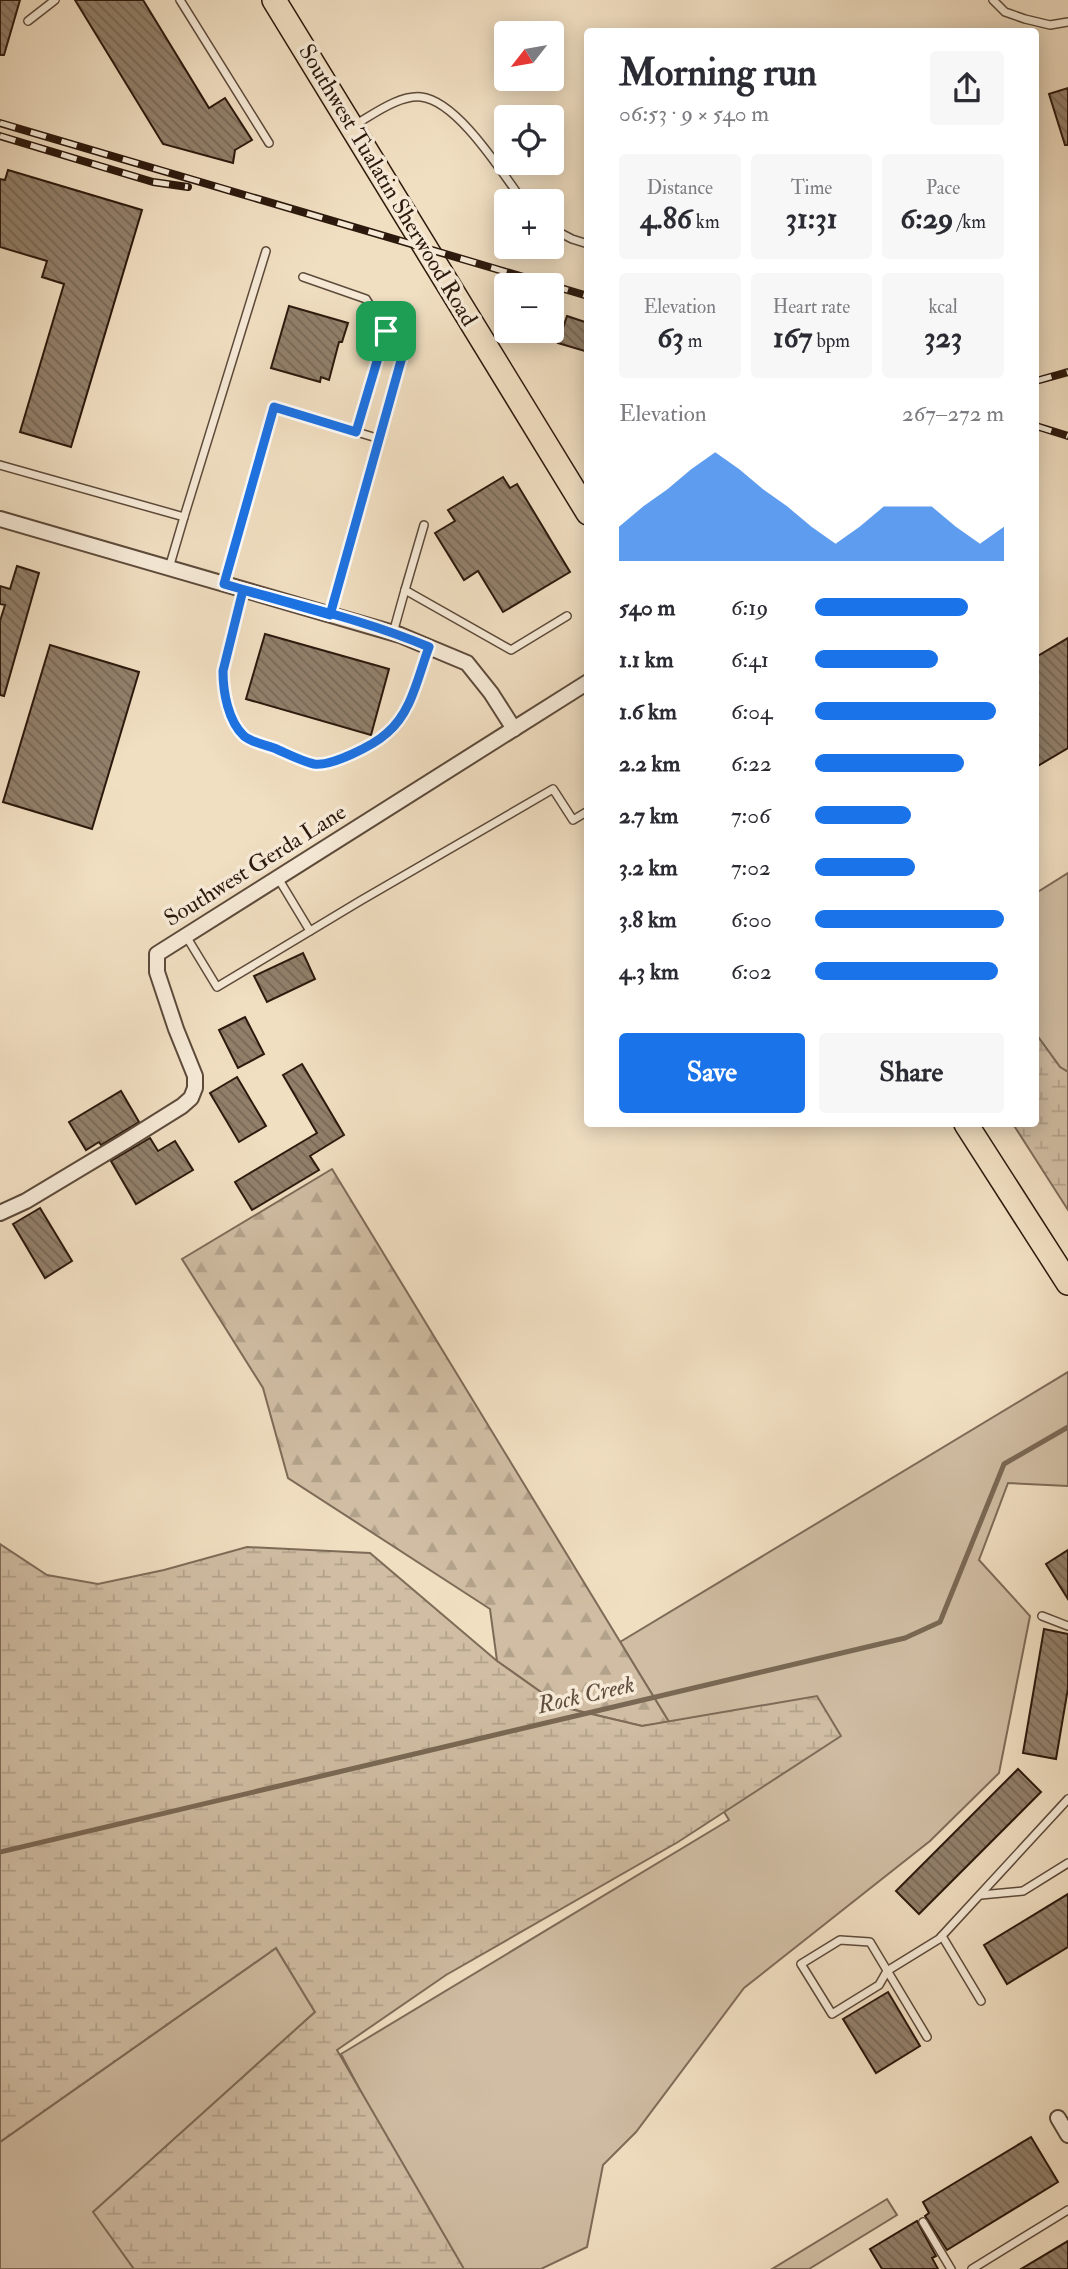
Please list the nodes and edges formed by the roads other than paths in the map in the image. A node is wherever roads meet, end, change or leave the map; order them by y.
1 (55, 0) edge
2 (180, 0) edge
3 (274, 0) edge
4 (993, 0) edge
5 (28, 21) dead end
6 (1068, 22) edge
7 (352, 126) junction
8 (270, 143) dead end
9 (514, 189) edge
10 (564, 235) edge
11 (584, 243) edge
12 (266, 251) dead end
13 (303, 277) dead end
14 (386, 331) junction
15 (356, 432) junction
16 (380, 439) junction
17 (0, 465) edge
18 (584, 506) edge
19 (184, 517) junction
20 (0, 519) edge
21 (424, 526) dead end
22 (169, 568) junction
23 (224, 584) junction
24 (243, 590) junction
25 (405, 590) junction
26 (330, 615) junction
27 (567, 616) dead end
28 (393, 633) junction
29 (429, 647) junction
30 (584, 685) edge
31 (514, 729) junction
32 (584, 813) edge
33 (278, 878) junction
34 (310, 931) junction
35 (186, 936) junction
36 (968, 1127) edge
37 (0, 1213) edge
38 (1068, 1283) edge
39 (1042, 1616) dead end
40 (1068, 1626) edge
41 (1068, 1799) edge
42 (1068, 1863) edge
43 (981, 1895) junction
44 (942, 1936) junction
45 (887, 1971) junction
46 (981, 2001) dead end
47 (927, 2036) dead end
48 (1058, 2118) dead end
49 (1068, 2135) edge
50 (1068, 2210) edge
51 (923, 2222) dead end
52 (951, 2269) edge
53 (972, 2269) edge

1 - 5 lane
2 - 8 lane
3 - 7 highway, Southwest Tualatin Sherwood Road
4 - 6 lane
7 - 9 lane
7 - 18 highway, Southwest Tualatin Sherwood Road
10 - 11 lane
12 - 19 lane
13 - 14 lane
14 - 15 lane
14 - 16 lane
15 - 16 lane
15 - 23 lane
16 - 26 lane
17 - 19 lane
19 - 22 lane
20 - 22 street
21 - 25 lane
22 - 23 street
23 - 24 street
24 - 26 street
24 - 29 lane
25 - 27 lane
25 - 28 lane
26 - 28 street
28 - 29 street
29 - 31 street
30 - 31 street, Southwest Gerda Lane
31 - 33 street, Southwest Gerda Lane
32 - 34 lane
33 - 34 lane
33 - 35 street, Southwest Gerda Lane
34 - 35 lane
35 - 37 street, Southwest Gerda Lane
36 - 38 highway
39 - 40 lane
41 - 43 lane
42 - 43 lane
43 - 44 lane
44 - 45 lane
44 - 46 lane
45 - 45 lane
45 - 47 lane
48 - 49 street
50 - 53 lane
51 - 52 lane

